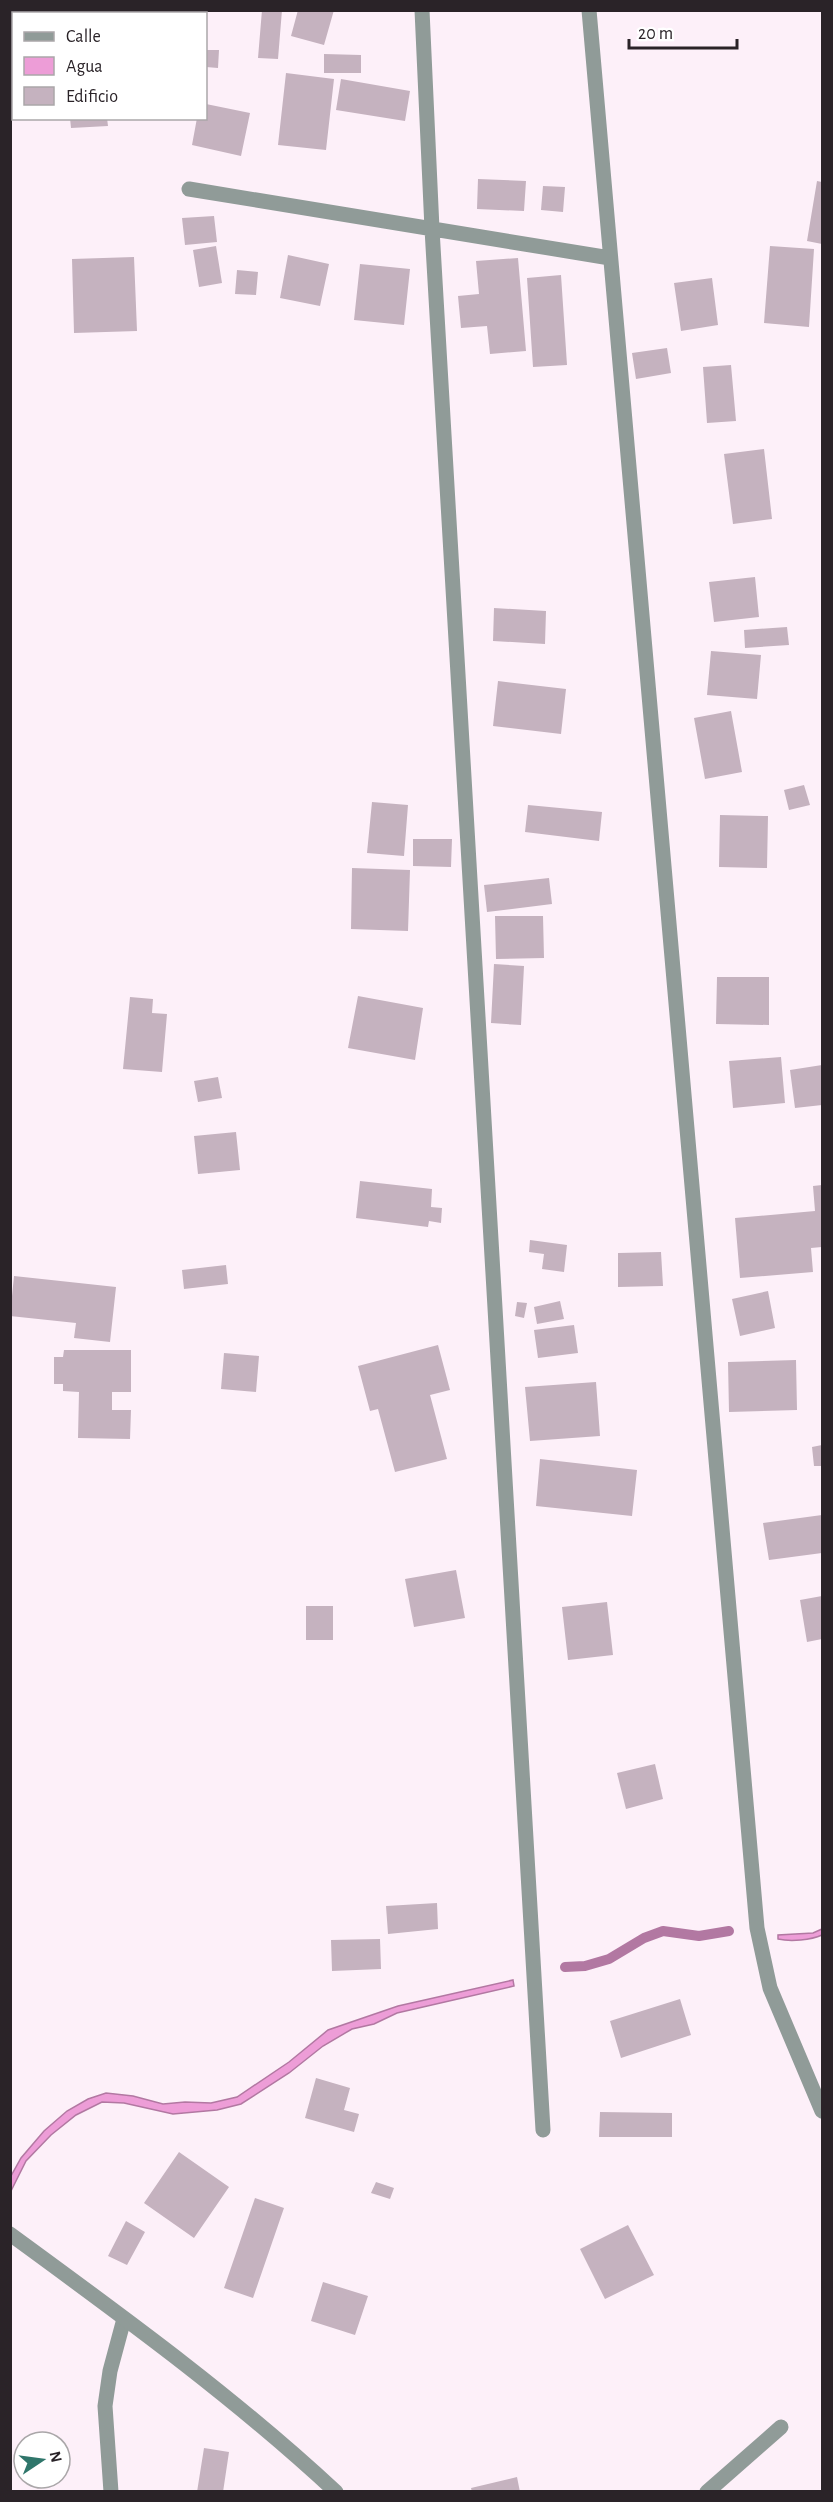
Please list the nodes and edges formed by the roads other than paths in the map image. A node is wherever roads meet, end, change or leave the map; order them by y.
1 (422, 10) edge
2 (589, 10) edge
3 (189, 189) dead end
4 (432, 229) junction
5 (610, 258) junction
6 (822, 2111) edge
7 (543, 2130) dead end
8 (10, 2234) edge
9 (124, 2319) junction
10 (781, 2427) dead end
11 (111, 2492) edge
12 (336, 2492) edge
13 (707, 2492) edge

1 - 4 street
2 - 5 street
3 - 4 street
4 - 5 street
4 - 7 street
5 - 6 street
8 - 9 street
9 - 11 street
9 - 12 street
10 - 13 street

